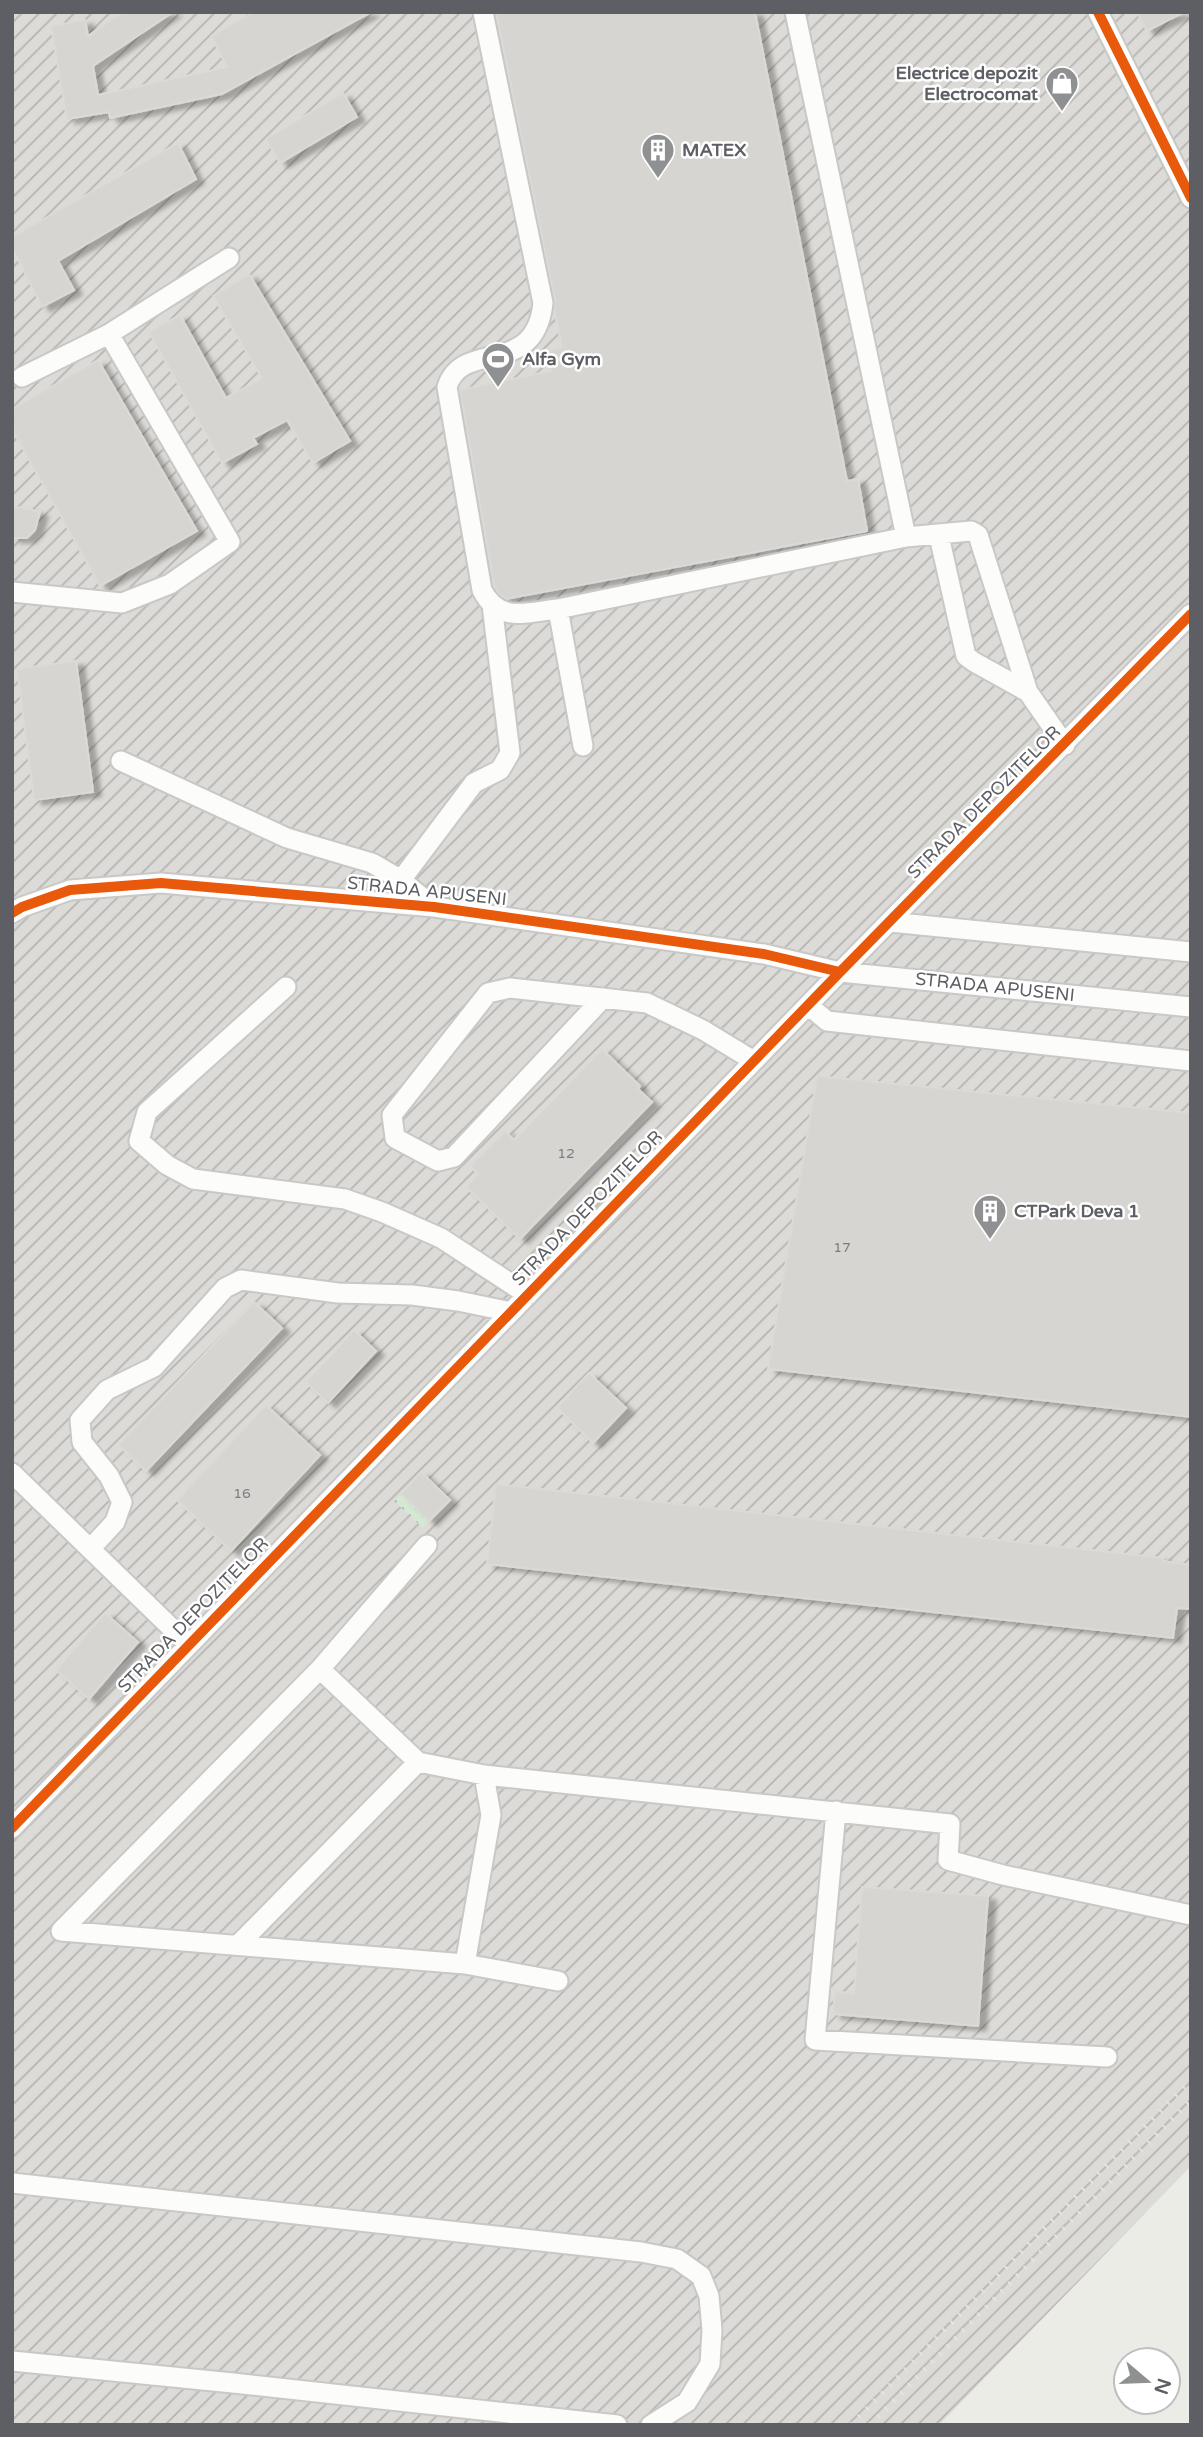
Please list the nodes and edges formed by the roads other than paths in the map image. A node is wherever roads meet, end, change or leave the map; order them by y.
1 (483, 12) edge
2 (795, 12) edge
3 (1098, 12) edge
4 (1191, 198) edge
5 (229, 258) dead end
6 (109, 334) junction
7 (22, 377) dead end
8 (939, 536) junction
9 (906, 537) junction
10 (12, 592) edge
11 (492, 605) junction
12 (558, 609) junction
13 (1191, 614) edge
14 (1028, 692) junction
15 (1065, 744) junction
16 (583, 746) dead end
17 (121, 761) dead end
18 (401, 880) junction
19 (434, 907) junction
20 (12, 913) edge
21 (890, 922) junction
22 (1191, 952) edge
23 (840, 972) junction
24 (286, 987) dead end
25 (603, 998) junction
26 (808, 1005) junction
27 (1191, 1007) edge
28 (1191, 1060) edge
29 (754, 1061) junction
30 (528, 1295) junction
31 (511, 1312) junction
32 (12, 1473) edge
33 (427, 1545) dead end
34 (90, 1549) junction
35 (189, 1645) junction
36 (320, 1669) junction
37 (418, 1762) junction
38 (484, 1775) junction
39 (836, 1811) junction
40 (12, 1828) edge
41 (1191, 1915) edge
42 (238, 1945) junction
43 (465, 1964) junction
44 (558, 1981) dead end
45 (1107, 2057) dead end
46 (12, 2183) edge
47 (12, 2361) edge
48 (617, 2425) edge
49 (651, 2425) edge

1 - 11 street
2 - 9 street
3 - 4 street
5 - 6 street
6 - 7 street
6 - 10 street
8 - 9 street
8 - 14 street
8 - 14 street
9 - 12 street
11 - 12 street
11 - 18 street
12 - 16 street
13 - 15 street, STRADA DEPOZITELOR
14 - 15 street
15 - 21 street, STRADA DEPOZITELOR
17 - 18 street
18 - 19 street
19 - 20 street, STRADA APUSENI
19 - 23 street, STRADA APUSENI
21 - 22 street
21 - 23 street, STRADA DEPOZITELOR
23 - 26 street, STRADA DEPOZITELOR
23 - 27 street, STRADA APUSENI
24 - 30 street
25 - 25 street
25 - 29 street
26 - 28 street
26 - 29 street, STRADA DEPOZITELOR
29 - 30 street, STRADA DEPOZITELOR
30 - 31 street, STRADA DEPOZITELOR
31 - 34 street
31 - 35 street, STRADA DEPOZITELOR
32 - 34 street
33 - 36 street
34 - 35 street
35 - 40 street, STRADA DEPOZITELOR
36 - 37 street
36 - 42 street
37 - 38 street
37 - 42 street
38 - 39 street
38 - 43 street
39 - 41 street
39 - 45 street
42 - 43 street
43 - 44 street
46 - 49 street
47 - 48 street

